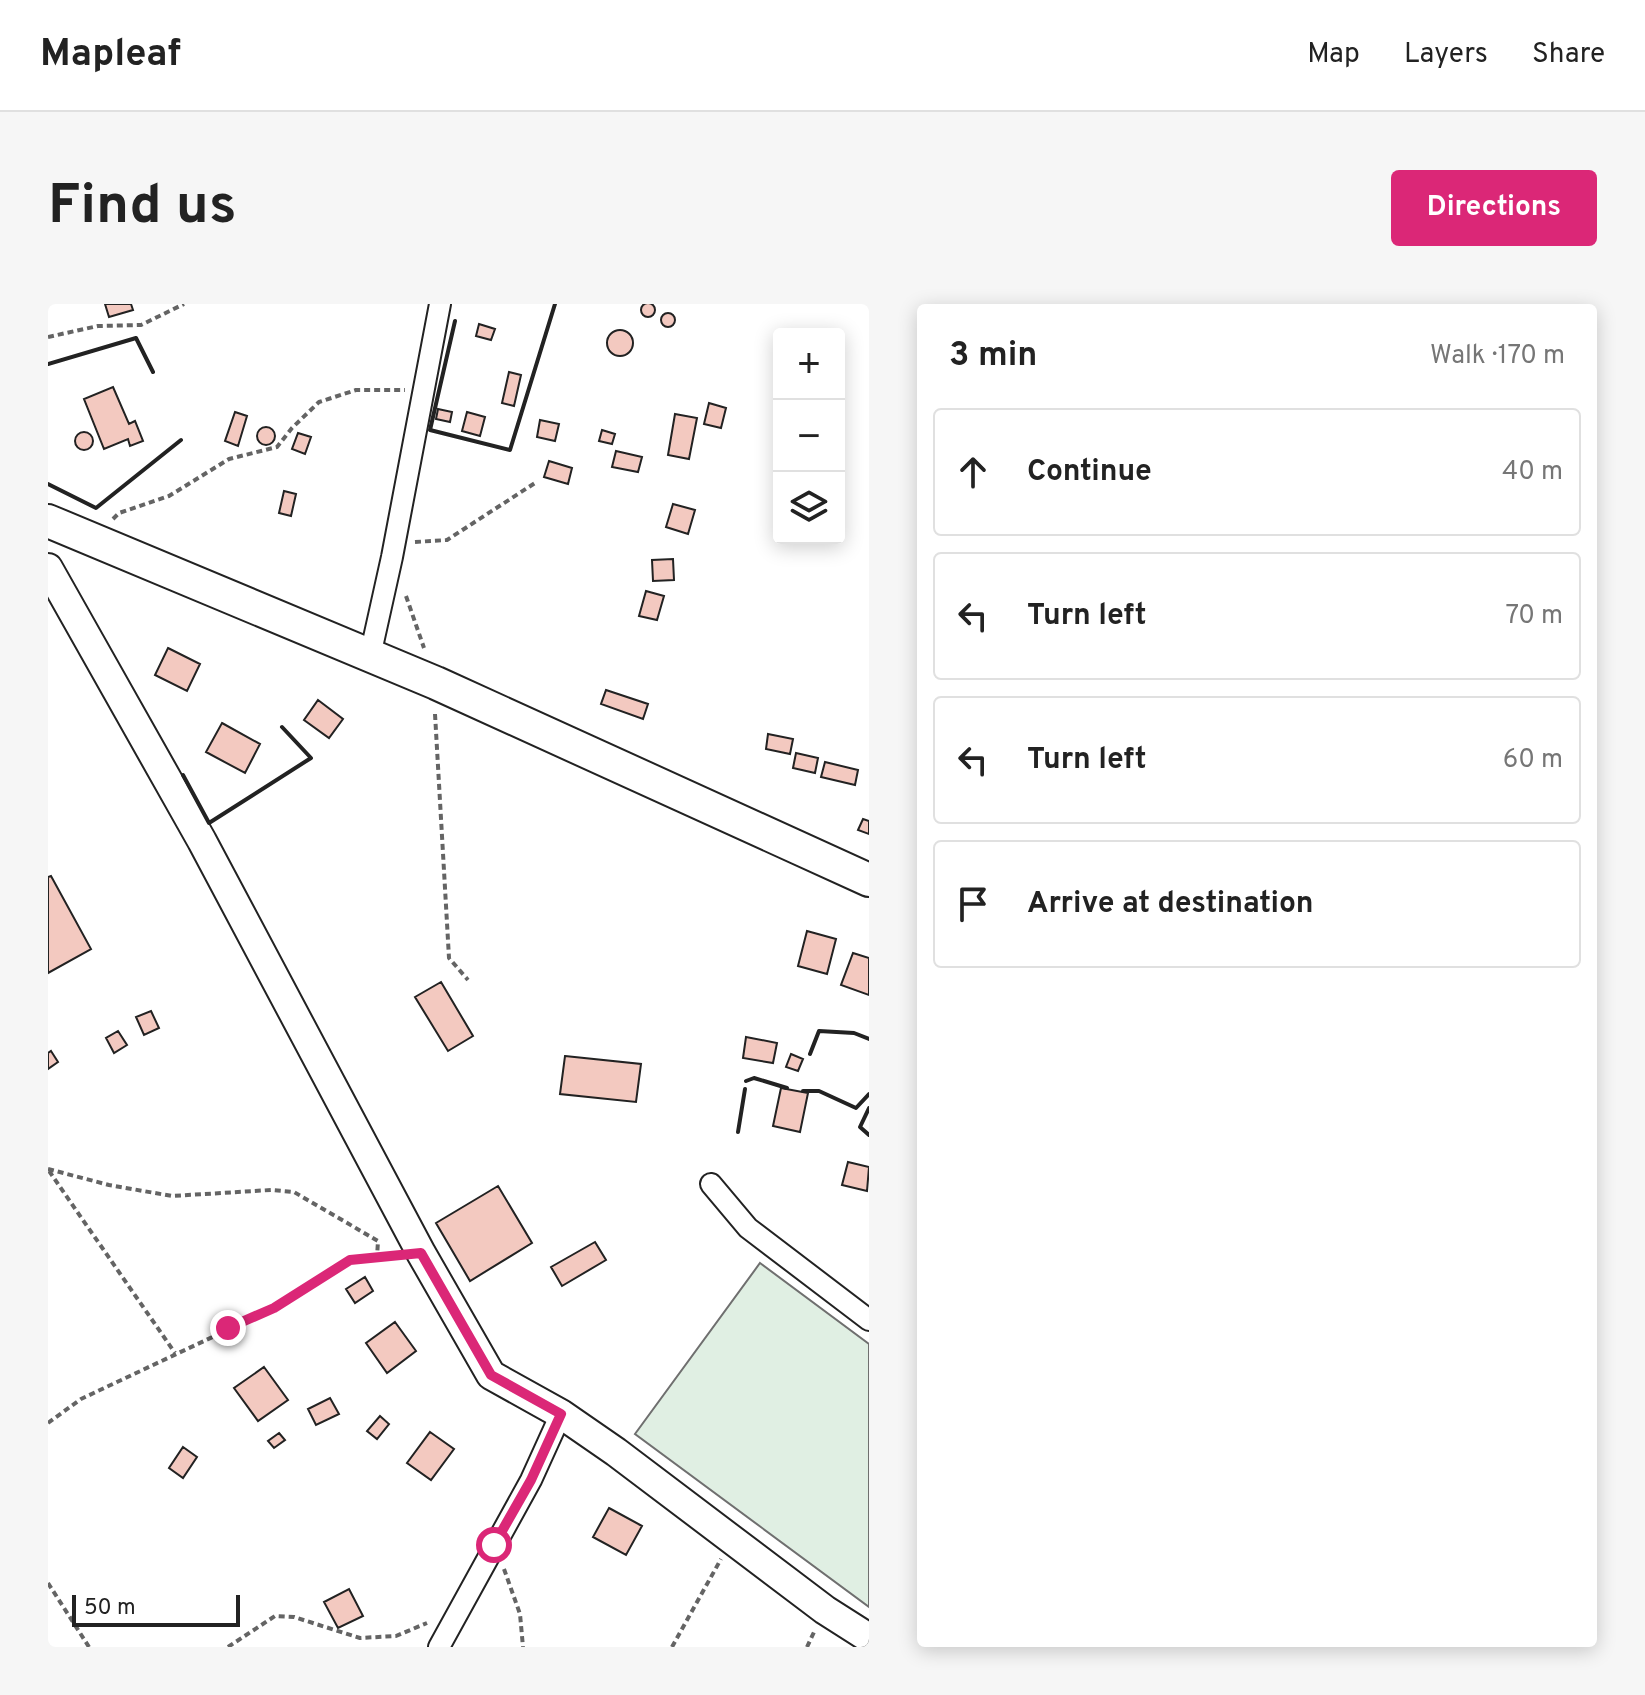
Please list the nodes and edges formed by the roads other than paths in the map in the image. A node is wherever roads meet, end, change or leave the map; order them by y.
1 (440, 304) edge
2 (48, 521) edge
3 (48, 568) edge
4 (370, 656) junction
5 (869, 880) edge
6 (711, 1184) dead end
7 (869, 1320) edge
8 (561, 1414) junction
9 (869, 1638) edge
10 (439, 1647) edge

1 - 4 street
2 - 4 main road
3 - 8 street
4 - 5 main road
6 - 7 street
8 - 9 street
8 - 10 street

